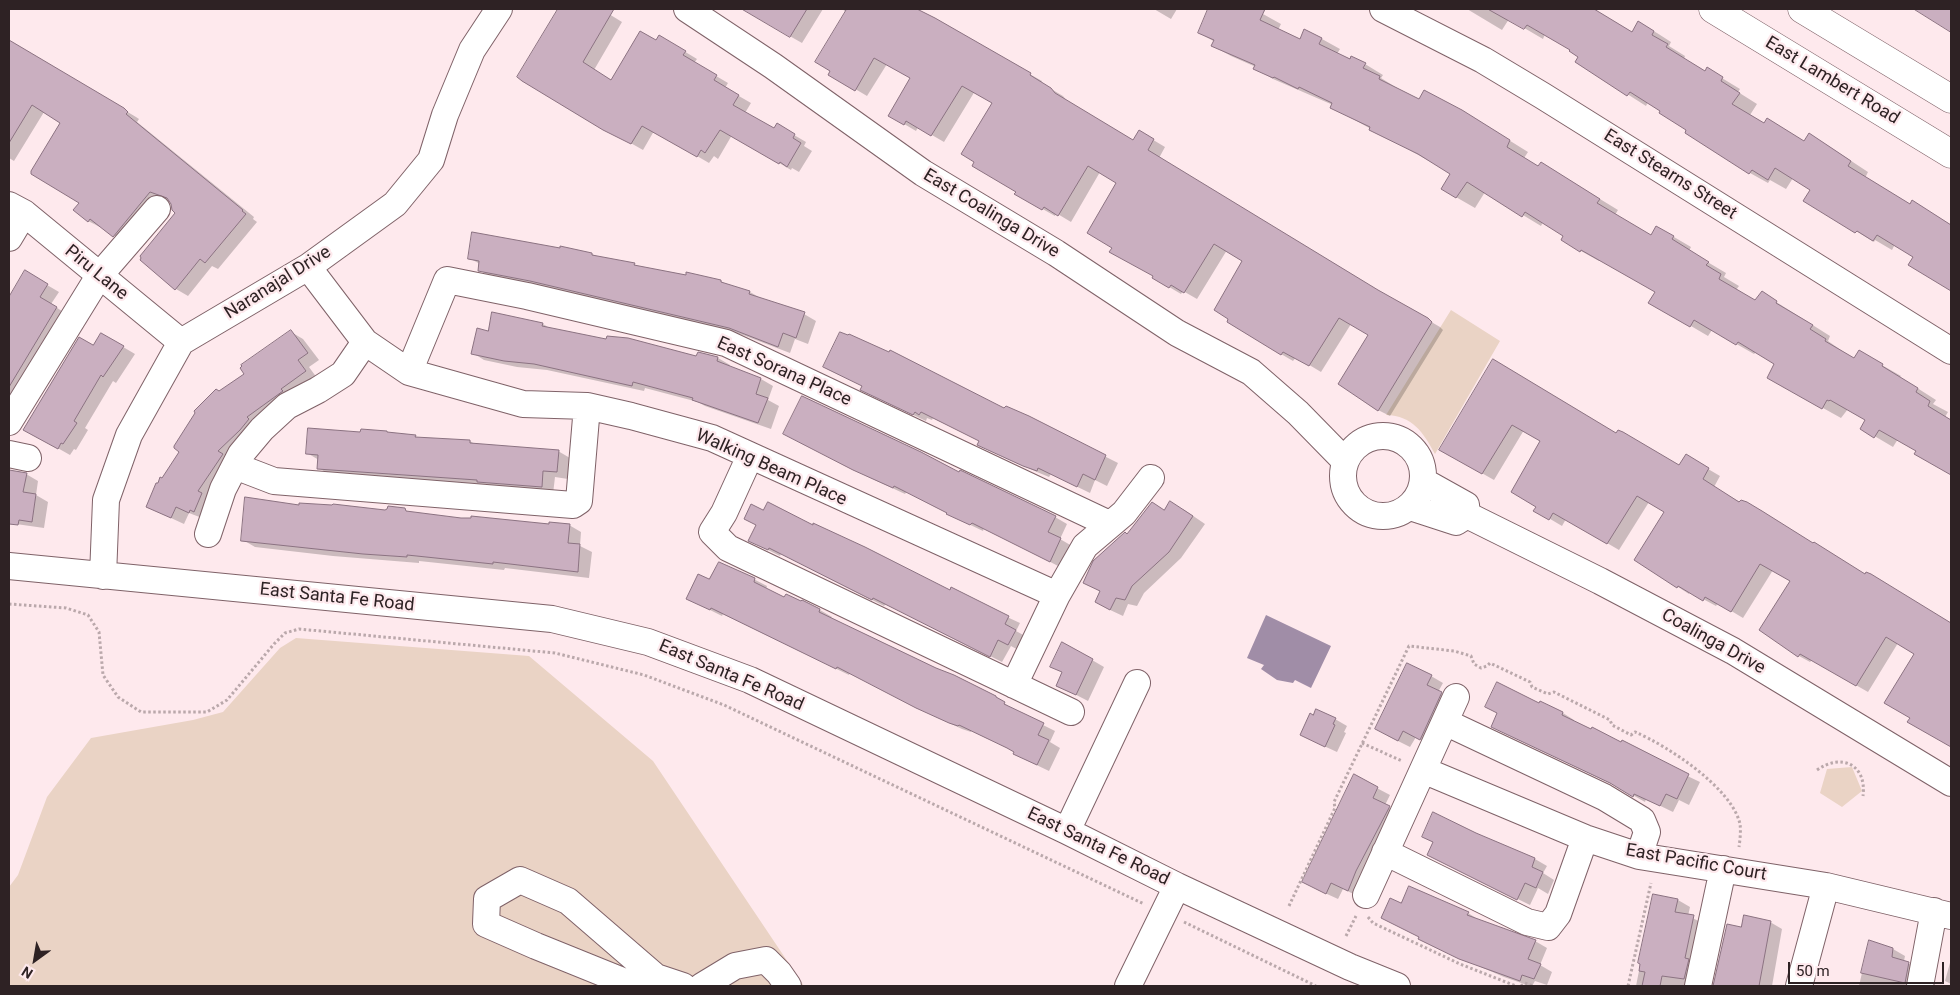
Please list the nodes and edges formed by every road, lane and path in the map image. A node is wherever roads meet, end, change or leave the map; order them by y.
1 (499, 9) edge
2 (686, 9) edge
3 (1383, 9) edge
4 (1713, 9) edge
5 (1802, 9) edge
6 (1951, 99) edge
7 (1951, 154) edge
8 (16, 209) edge
9 (157, 209) dead end
10 (9, 238) edge
11 (308, 267) junction
12 (99, 276) junction
13 (181, 342) junction
14 (365, 342) junction
15 (1951, 350) edge
16 (409, 372) junction
17 (587, 406) junction
18 (9, 422) edge
19 (1351, 453) junction
20 (750, 456) junction
21 (235, 466) junction
22 (1152, 478) dead end
23 (1423, 481) junction
24 (1410, 507) junction
25 (1467, 515) junction
26 (1109, 524) junction
27 (208, 534) dead end
28 (9, 566) edge
29 (103, 576) junction
30 (1057, 595) junction
31 (9, 604) edge
32 (1137, 683) dead end
33 (1014, 685) junction
34 (1456, 697) dead end
35 (1071, 712) dead end
36 (1445, 722) junction
37 (1362, 743) dead end
38 (1423, 770) junction
39 (1817, 770) dead end
40 (1951, 783) edge
41 (1863, 796) dead end
42 (1067, 831) junction
43 (1585, 838) junction
44 (1385, 852) junction
45 (1639, 856) junction
46 (1723, 869) junction
47 (1652, 883) dead end
48 (1178, 886) junction
49 (1826, 886) junction
50 (1297, 888) dead end
51 (1137, 900) dead end
52 (1289, 906) dead end
53 (1362, 909) junction
54 (1943, 914) edge
55 (1192, 926) dead end
56 (1346, 936) dead end
57 (635, 986) edge
58 (683, 986) edge
59 (702, 986) edge
60 (788, 986) edge
61 (1128, 986) edge
62 (1316, 986) edge
63 (1397, 986) edge
64 (1516, 986) edge
65 (1521, 986) edge
66 (1533, 986) edge
67 (1628, 986) edge
68 (1698, 986) edge
69 (1800, 986) edge
70 (1920, 986) edge

1 - 11 street, Naranajal Drive
2 - 19 street, East Coalinga Drive
3 - 15 street, East Stearns Street
4 - 7 main road, East Lambert Road
5 - 6 main road
8 - 10 street
8 - 12 street, Piru Lane
9 - 12 street
11 - 13 street, Naranajal Drive
11 - 14 street, Walking Beam Place
12 - 13 street, Piru Lane
12 - 18 street
13 - 29 street
14 - 16 street, Walking Beam Place
14 - 21 street
16 - 17 street, Walking Beam Place
16 - 26 street, East Sorana Place
17 - 20 street, Walking Beam Place
17 - 21 street
19 - 23 street
19 - 24 street
20 - 30 street, Walking Beam Place
20 - 33 street
21 - 27 street
22 - 26 street
23 - 24 street
23 - 25 street, Coalinga Drive
24 - 25 street
25 - 40 street, Coalinga Drive
26 - 30 street
28 - 29 street, East Santa Fe Road
29 - 42 street, East Santa Fe Road
30 - 33 street
31 - 51 path
32 - 42 street
33 - 35 street
34 - 36 street
36 - 38 street
36 - 45 street
37 - 38 path
38 - 43 street, East Pacific Court
38 - 44 street
39 - 41 path
42 - 48 street, East Santa Fe Road
43 - 44 street
43 - 45 street, East Pacific Court
44 - 53 street
45 - 46 street, East Pacific Court
46 - 49 street, East Pacific Court
46 - 68 street
47 - 67 path
48 - 61 street
48 - 63 street, East Santa Fe Road
49 - 54 street, East Pacific Court
49 - 69 street
50 - 52 path
53 - 56 path
53 - 64 path
54 - 70 street
55 - 62 path
57 - 58 street
59 - 60 street
65 - 66 path

